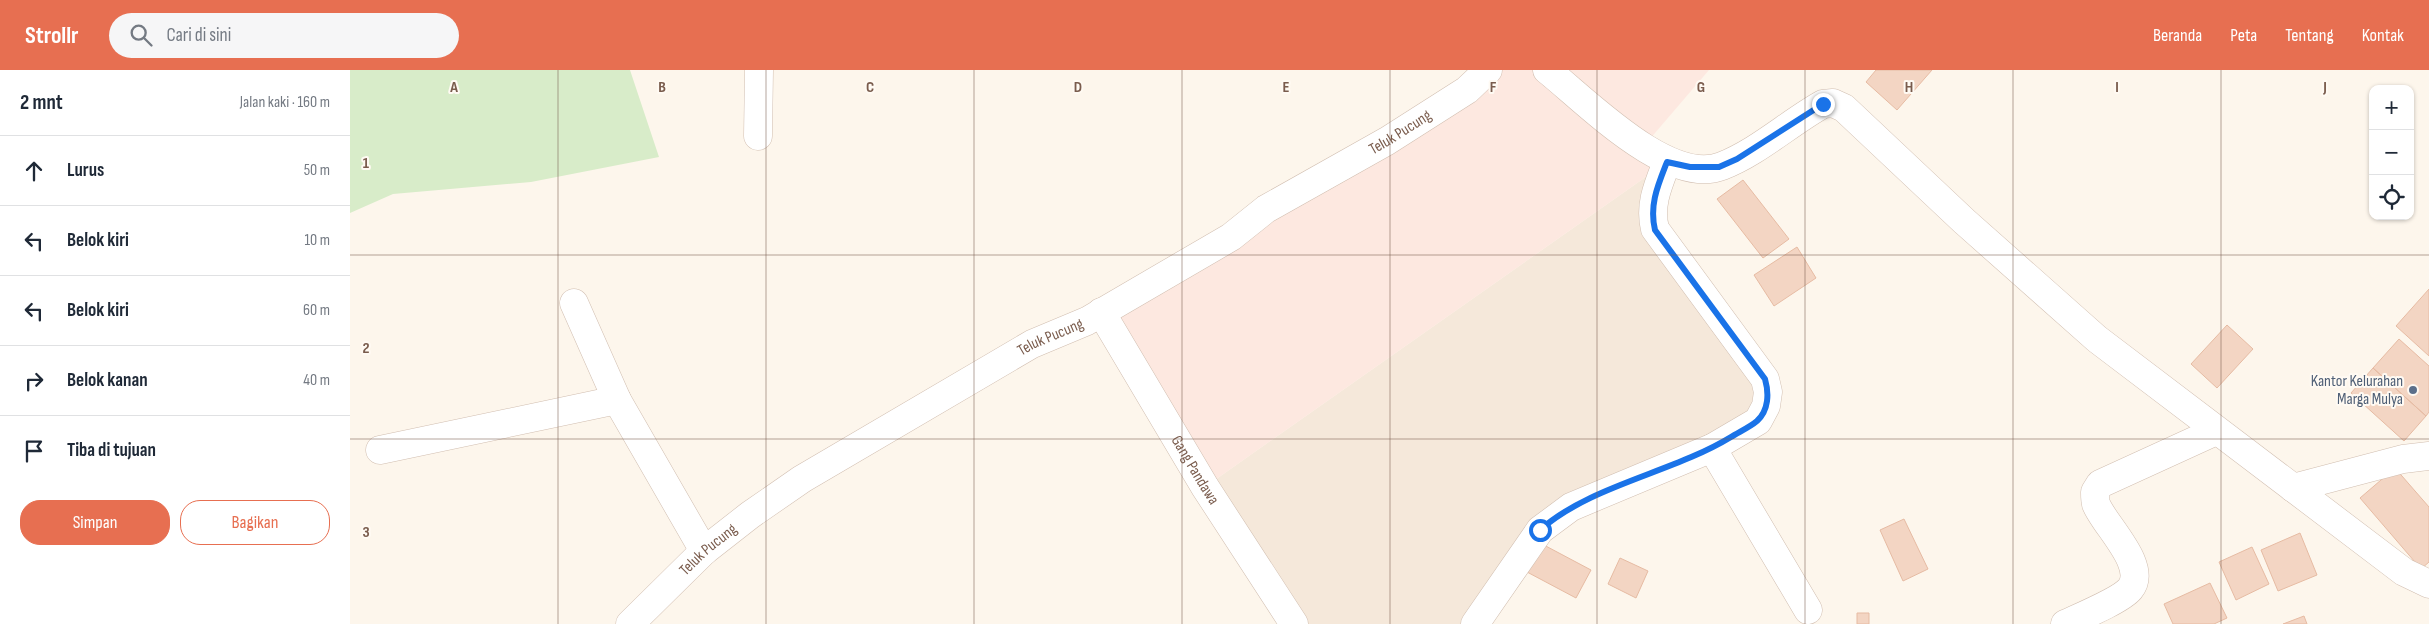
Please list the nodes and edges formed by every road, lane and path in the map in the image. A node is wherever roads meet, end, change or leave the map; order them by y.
1 (759, 70) edge
2 (1488, 70) edge
3 (1548, 70) edge
4 (758, 136) dead end
5 (1667, 162) junction
6 (574, 303) dead end
7 (1102, 312) junction
8 (618, 400) junction
9 (2216, 431) junction
10 (1712, 448) junction
11 (380, 450) dead end
12 (2429, 456) edge
13 (2293, 488) junction
14 (704, 551) junction
15 (2429, 584) edge
16 (1808, 610) dead end
17 (645, 619) edge
18 (1473, 622) edge
19 (1294, 624) edge
20 (2065, 624) edge

1 - 4 street
2 - 7 street, Teluk Pucung
3 - 5 street
5 - 9 street
5 - 10 street
6 - 8 street
7 - 14 street, Teluk Pucung
7 - 19 street, Gang Pandawa
8 - 11 street
8 - 14 street
9 - 13 street
9 - 20 street
10 - 16 street
10 - 18 street
12 - 13 street
13 - 15 street
14 - 17 street, Teluk Pucung

